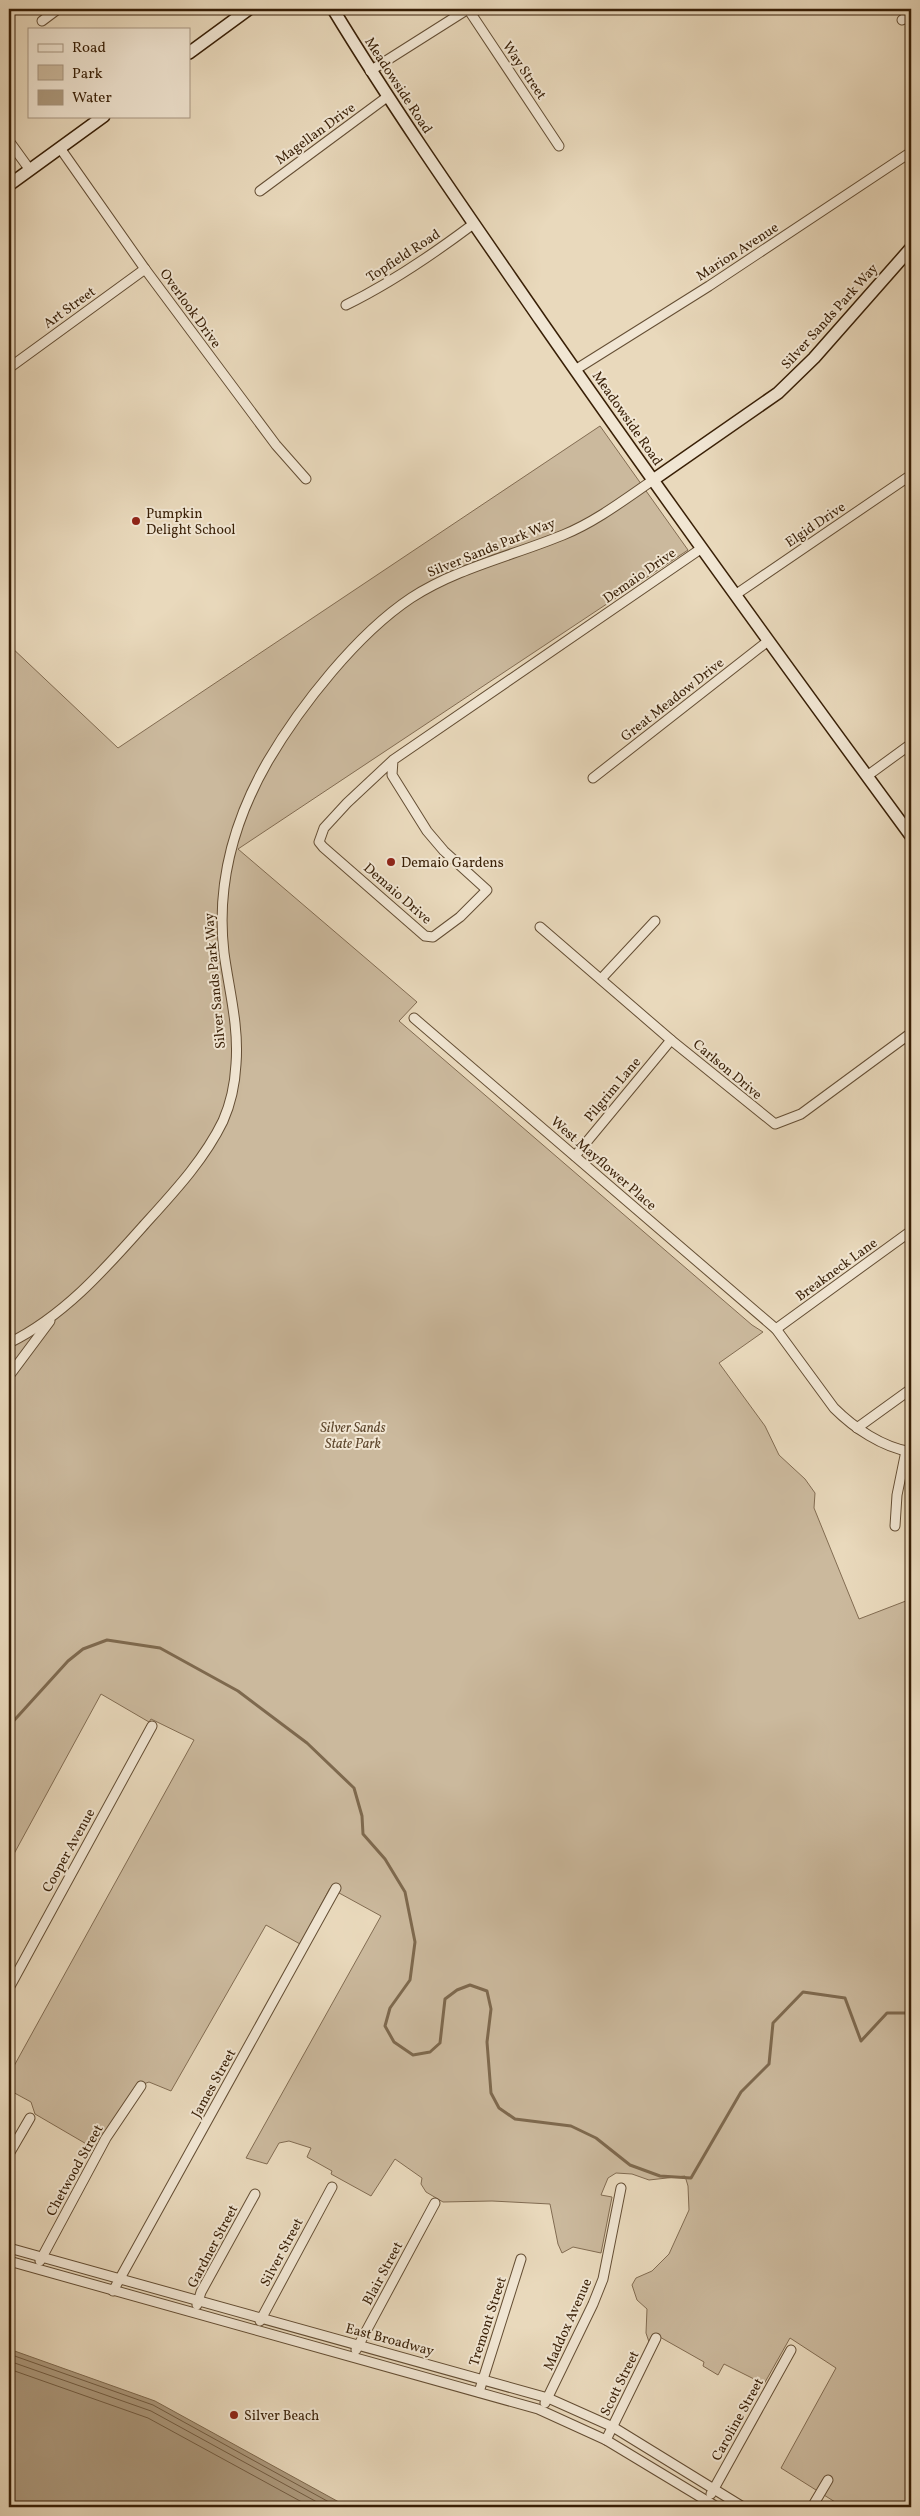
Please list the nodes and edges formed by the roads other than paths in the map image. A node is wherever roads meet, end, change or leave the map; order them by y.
1 (58, 9) edge
2 (249, 9) edge
3 (333, 9) edge
4 (468, 9) edge
5 (911, 14) edge
6 (902, 20) dead end
7 (42, 21) dead end
8 (190, 52) edge
9 (370, 71) junction
10 (387, 97) junction
11 (101, 118) edge
12 (9, 142) edge
13 (559, 146) dead end
14 (60, 148) junction
15 (911, 152) edge
16 (30, 170) junction
17 (9, 185) edge
18 (260, 191) dead end
19 (472, 225) junction
20 (909, 254) edge
21 (145, 268) junction
22 (346, 306) dead end
23 (9, 368) edge
24 (575, 370) junction
25 (911, 474) edge
26 (306, 479) dead end
27 (653, 480) junction
28 (702, 548) junction
29 (735, 595) junction
30 (768, 641) junction
31 (911, 744) edge
32 (393, 760) junction
33 (867, 776) junction
34 (593, 778) dead end
35 (911, 836) edge
36 (655, 921) dead end
37 (540, 927) dead end
38 (601, 979) junction
39 (414, 1018) dead end
40 (911, 1033) edge
41 (671, 1040) junction
42 (575, 1156) junction
43 (911, 1231) edge
44 (51, 1318) junction
45 (776, 1330) junction
46 (10, 1344) edge
47 (9, 1376) edge
48 (911, 1389) edge
49 (857, 1428) junction
50 (909, 1452) edge
51 (895, 1526) dead end
52 (152, 1726) dead end
53 (336, 1888) dead end
54 (9, 1988) edge
55 (141, 2086) dead end
56 (30, 2118) dead end
57 (9, 2154) edge
58 (332, 2187) dead end
59 (621, 2188) dead end
60 (255, 2194) dead end
61 (435, 2203) dead end
62 (9, 2248) edge
63 (42, 2257) junction
64 (521, 2258) dead end
65 (9, 2262) edge
66 (36, 2269) junction
67 (120, 2279) junction
68 (113, 2291) junction
69 (198, 2301) junction
70 (195, 2312) junction
71 (262, 2318) junction
72 (255, 2330) junction
73 (656, 2338) dead end
74 (358, 2345) junction
75 (792, 2350) dead end
76 (352, 2356) junction
77 (483, 2379) junction
78 (479, 2392) junction
79 (548, 2398) junction
80 (542, 2410) junction
81 (613, 2427) junction
82 (606, 2440) junction
83 (828, 2480) dead end
84 (714, 2489) junction
85 (707, 2501) junction
86 (717, 2507) edge
87 (743, 2507) edge
88 (812, 2507) edge

1 - 7 street
2 - 8 main road
3 - 9 main road, Meadowside Road
4 - 9 street
4 - 13 street, Way Street
5 - 6 street
9 - 10 main road, Meadowside Road
10 - 18 street, Magellan Drive
10 - 19 main road, Meadowside Road
11 - 14 main road
12 - 16 street
14 - 16 main road
14 - 21 street, Overlook Drive
15 - 24 street, Marion Avenue
16 - 17 main road
19 - 22 street, Topfield Road
19 - 24 main road, Meadowside Road
20 - 27 main road, Silver Sands Park Way
21 - 23 street, Art Street
21 - 26 street, Overlook Drive
24 - 27 main road, Meadowside Road
25 - 29 street, Elgid Drive
27 - 28 main road, Meadowside Road
27 - 44 street, Silver Sands Park Way
28 - 29 main road, Meadowside Road
28 - 32 street, Demaio Drive
29 - 30 main road, Meadowside Road
30 - 33 main road, Meadowside Road
30 - 34 street, Great Meadow Drive
31 - 33 street
32 - 32 street, Demaio Drive
33 - 35 main road, Meadowside Road
36 - 38 street
37 - 38 street, Carlson Drive
38 - 41 street, Carlson Drive
39 - 42 street, West Mayflower Place
40 - 41 street, Carlson Drive
41 - 42 street, Pilgrim Lane
42 - 45 street, West Mayflower Place
43 - 45 street, Breakneck Lane
44 - 46 street, Silver Sands Park Way
44 - 47 street, Silver Sands Park Way
45 - 49 street, West Mayflower Place
48 - 49 street
49 - 50 street, West Mayflower Place
50 - 51 street
52 - 54 street, Cooper Avenue
53 - 67 street, James Street
55 - 63 street, Chetwood Street
56 - 57 street
58 - 71 street, Silver Street
59 - 79 street, Maddox Avenue
60 - 69 street, Gardner Street
61 - 74 street, Blair Street
62 - 63 street, East Broadway
63 - 66 street, Chetwood Street
63 - 67 street, East Broadway
64 - 77 street, Tremont Street
65 - 66 street, East Broadway
66 - 68 street, East Broadway
67 - 68 street, James Street
67 - 69 street, East Broadway
68 - 70 street, East Broadway
69 - 70 street, Gardner Street
69 - 71 street, East Broadway
70 - 72 street, East Broadway
71 - 72 street, Silver Street
71 - 74 street, East Broadway
72 - 76 street, East Broadway
73 - 81 street, Scott Street
74 - 76 street, Blair Street
74 - 77 street, East Broadway
75 - 84 street, Caroline Street
76 - 78 street, East Broadway
77 - 78 street, Tremont Street
77 - 79 street, East Broadway
78 - 80 street, East Broadway
79 - 80 street, Maddox Avenue
79 - 81 street, East Broadway
80 - 82 street, East Broadway
81 - 82 street, Scott Street
81 - 84 street, East Broadway
82 - 85 street, East Broadway
83 - 88 street
84 - 85 street, Caroline Street
84 - 87 street, East Broadway
85 - 86 street, East Broadway

